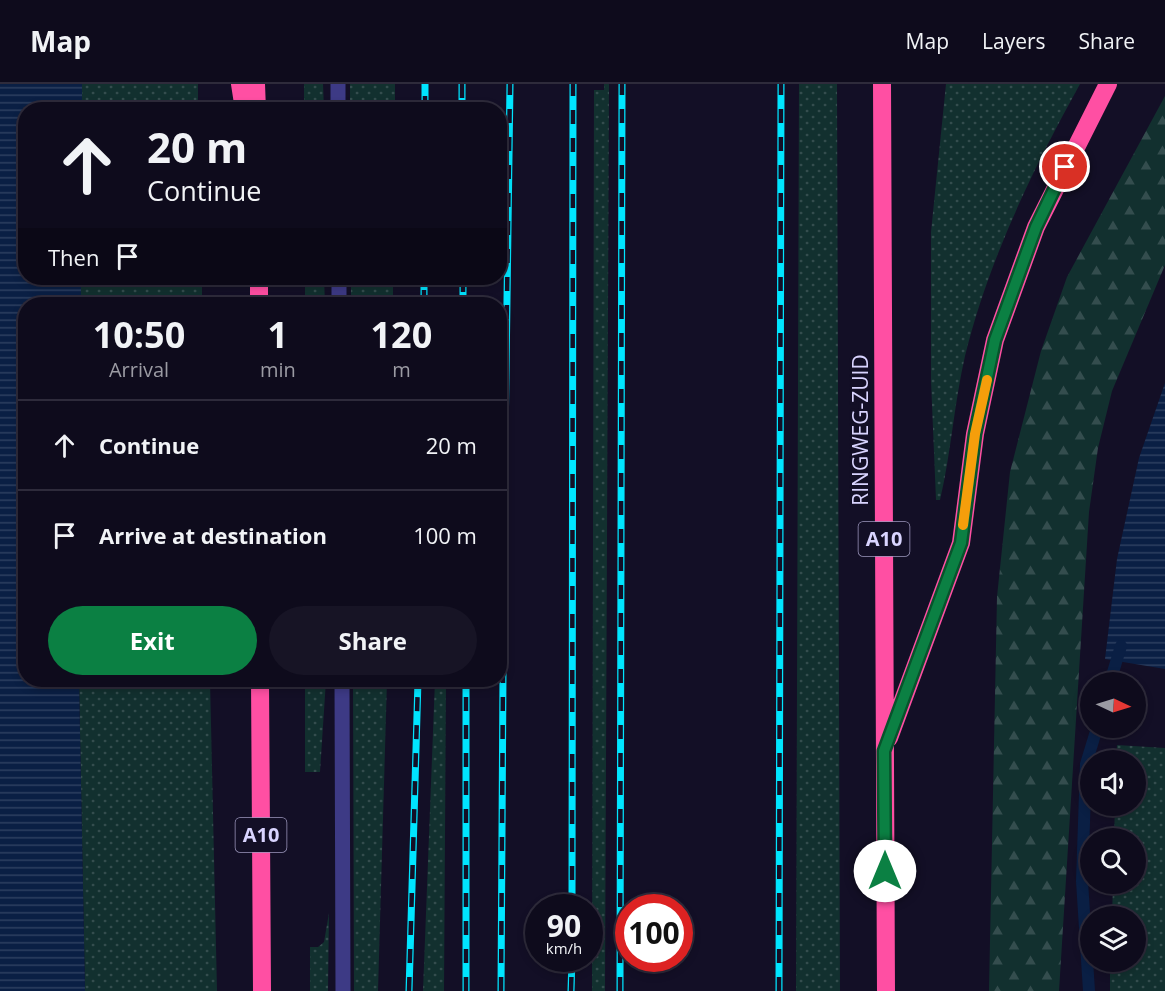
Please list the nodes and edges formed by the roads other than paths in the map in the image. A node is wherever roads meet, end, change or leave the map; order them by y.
1 (240, 84) edge
2 (256, 84) edge
3 (338, 84) edge
4 (882, 84) edge
5 (1108, 84) edge
6 (243, 102) edge
7 (256, 102) edge
8 (338, 102) edge
9 (260, 687) edge
10 (342, 687) edge
11 (884, 751) junction
12 (262, 991) edge
13 (343, 991) edge
14 (886, 991) edge

1 - 6 highway
2 - 7 highway
3 - 8 lane
4 - 11 highway, RINGWEG-ZUID / A10
5 - 11 highway, A10
9 - 12 highway, A10
10 - 13 lane
11 - 14 highway, RINGWEG-ZUID / A10

